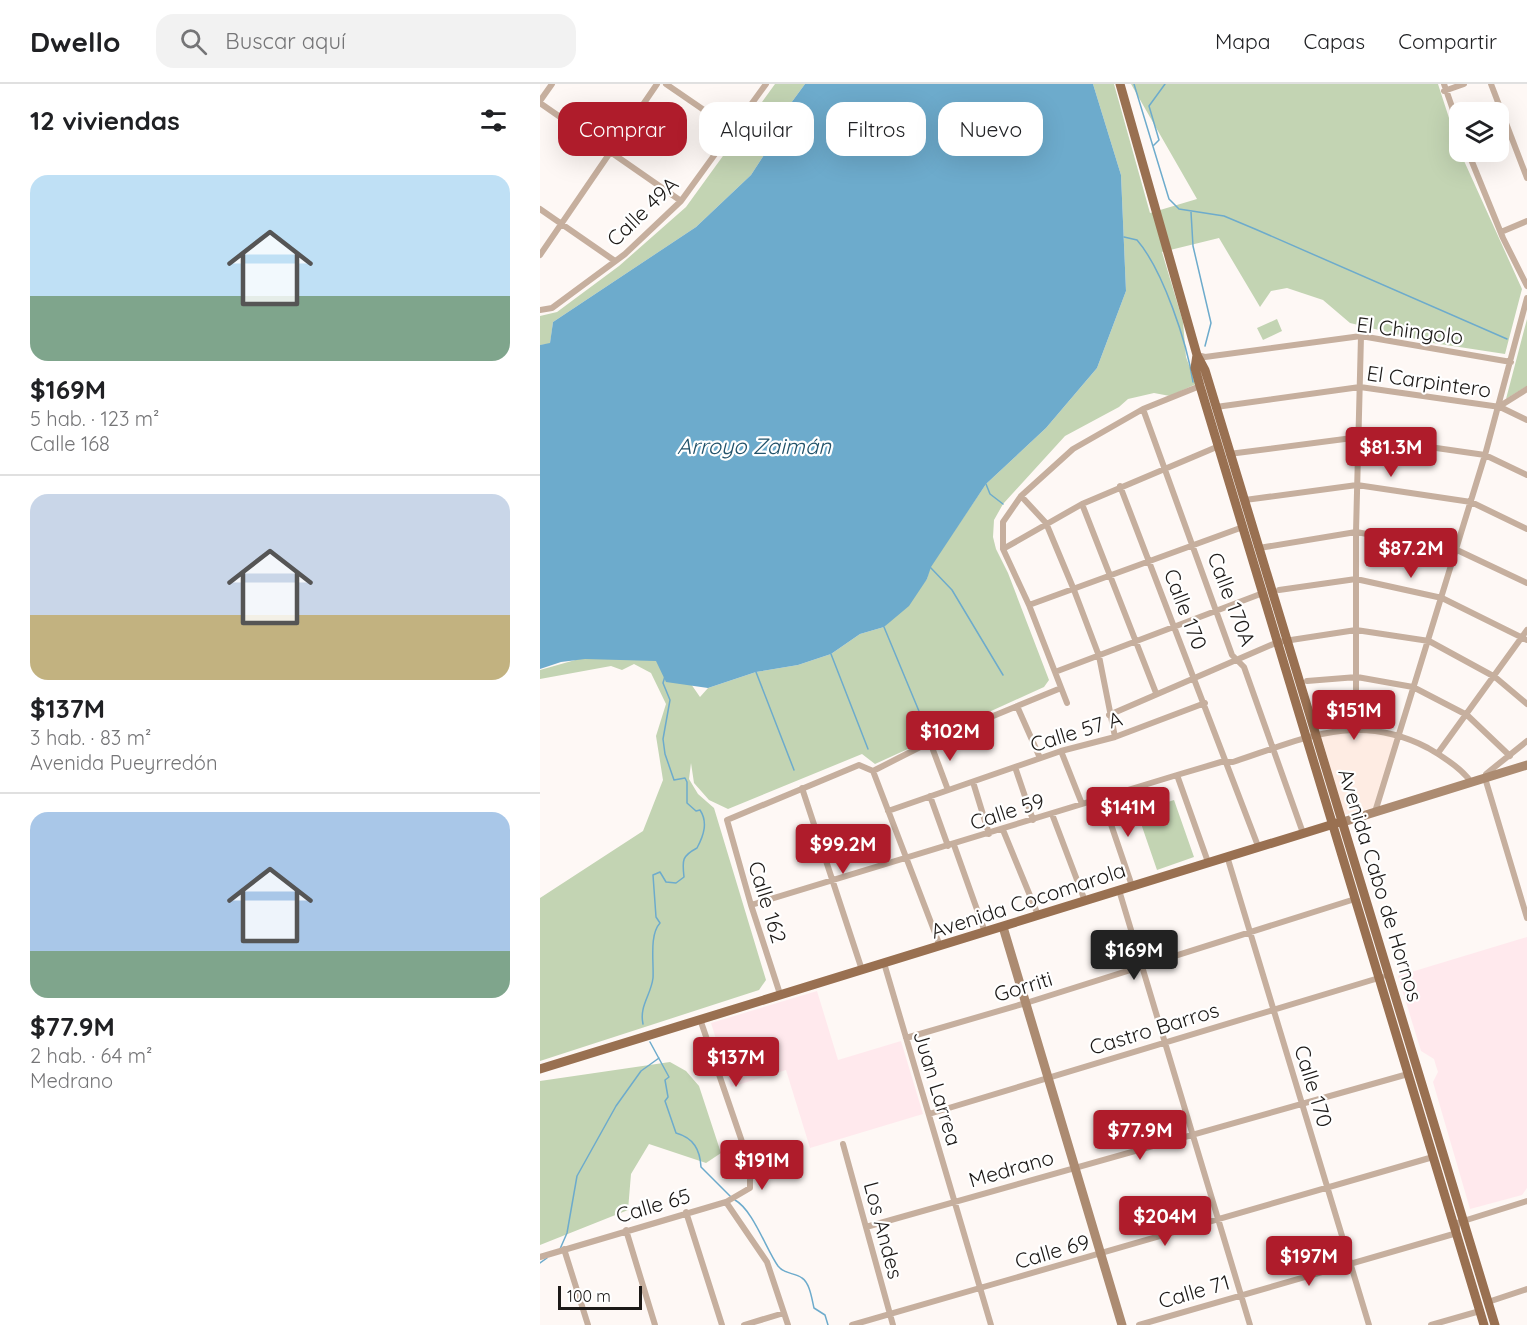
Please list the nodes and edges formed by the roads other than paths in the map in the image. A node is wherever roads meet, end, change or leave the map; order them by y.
1 (552, 84) edge
2 (657, 84) edge
3 (666, 84) edge
4 (766, 84) edge
5 (1120, 84) edge
6 (1464, 84) edge
7 (1491, 84) edge
8 (1444, 88) edge
9 (540, 102) edge
10 (645, 102) edge
11 (753, 102) edge
12 (699, 107) edge
13 (558, 115) edge
14 (607, 156) edge
15 (616, 156) edge
16 (714, 156) edge
17 (1472, 162) edge
18 (1527, 178) edge
19 (681, 201) junction
20 (540, 209) edge
21 (1527, 221) edge
22 (561, 224) junction
23 (1501, 232) junction
24 (540, 255) edge
25 (615, 261) junction
26 (1527, 286) edge
27 (1527, 298) edge
28 (541, 310) edge
29 (1361, 336) junction
30 (1197, 355) junction
31 (1510, 362) junction
32 (1200, 386) junction
33 (1360, 387) junction
34 (1527, 389) edge
35 (1216, 407) junction
36 (1500, 407) junction
37 (1143, 409) junction
38 (1527, 420) edge
39 (1360, 437) junction
40 (1224, 451) junction
41 (1485, 455) junction
42 (1164, 468) junction
43 (1527, 475) edge
44 (1357, 485) junction
45 (1120, 486) junction
46 (1021, 496) junction
47 (1245, 500) junction
48 (1471, 502) junction
49 (1082, 504) junction
50 (1046, 523) junction
51 (1243, 527) junction
52 (1527, 529) edge
53 (1356, 532) junction
54 (1194, 545) junction
55 (1254, 547) junction
56 (1003, 549) junction
57 (1457, 550) junction
58 (1150, 562) junction
59 (1110, 577) junction
60 (1356, 579) junction
61 (1527, 584) edge
62 (1074, 590) junction
63 (1279, 590) dead end
64 (1263, 593) junction
65 (1442, 598) junction
66 (1029, 605) junction
67 (1217, 610) junction
68 (1175, 627) junction
69 (1356, 630) junction
70 (1527, 630) edge
71 (1525, 638) edge
72 (1283, 641) junction
73 (1429, 641) junction
74 (1136, 642) junction
75 (1099, 656) junction
76 (1237, 660) junction
77 (1055, 672) junction
78 (1195, 677) junction
79 (1357, 677) junction
80 (1495, 677) junction
81 (1306, 681) dead end
82 (1413, 687) junction
83 (1061, 688) junction
84 (1156, 693) junction
85 (1067, 703) dead end
86 (1205, 704) junction
87 (1527, 704) edge
88 (1017, 706) junction
89 (1109, 715) junction
90 (1467, 715) junction
91 (1356, 728) junction
92 (1399, 735) junction
93 (1312, 736) junction
94 (1115, 737) junction
95 (1527, 741) edge
96 (930, 742) junction
97 (1275, 749) junction
98 (1061, 751) junction
99 (1438, 753) junction
100 (1510, 756) junction
101 (1040, 758) junction
102 (1227, 762) junction
103 (1527, 765) edge
104 (1015, 767) junction
105 (873, 771) junction
106 (1177, 775) junction
107 (1485, 778) junction
108 (973, 782) junction
109 (1471, 782) junction
110 (802, 788) junction
111 (948, 790) junction
112 (930, 796) junction
113 (1102, 798) junction
114 (1082, 804) junction
115 (888, 812) junction
116 (1375, 812) junction
117 (1052, 814) junction
118 (1034, 820) junction
119 (1338, 823) junction
120 (1003, 830) junction
121 (1303, 833) junction
122 (988, 834) junction
123 (951, 846) junction
124 (1258, 846) junction
125 (1227, 856) junction
126 (906, 860) junction
127 (1209, 862) junction
128 (832, 881) junction
129 (1132, 886) junction
130 (1119, 890) junction
131 (1355, 899) junction
132 (1085, 901) junction
133 (751, 905) junction
134 (1038, 915) junction
135 (1527, 918) edge
136 (1003, 927) junction
137 (985, 932) junction
138 (1250, 932) junction
139 (940, 946) junction
140 (884, 963) junction
141 (1142, 966) junction
142 (861, 970) junction
143 (1390, 974) junction
144 (1379, 978) junction
145 (780, 994) junction
146 (1026, 1003) junction
147 (1273, 1009) junction
148 (700, 1019) junction
149 (906, 1038) junction
150 (1165, 1042) junction
151 (540, 1070) edge
152 (1408, 1074) junction
153 (1048, 1078) junction
154 (1302, 1103) junction
155 (929, 1114) junction
156 (1191, 1134) junction
157 (843, 1144) dead end
158 (1433, 1157) junction
159 (1075, 1167) junction
160 (1328, 1188) junction
161 (955, 1201) junction
162 (1527, 1201) edge
163 (726, 1202) junction
164 (686, 1212) junction
165 (1218, 1219) junction
166 (1463, 1221) junction
167 (866, 1227) junction
168 (626, 1230) junction
169 (1457, 1233) junction
170 (568, 1248) junction
171 (1101, 1253) junction
172 (543, 1256) edge
173 (1350, 1263) junction
174 (980, 1288) junction
175 (1527, 1289) edge
176 (1241, 1295) junction
177 (1488, 1302) junction
178 (1480, 1311) junction
179 (784, 1313) junction
180 (890, 1314) junction
181 (588, 1325) edge
182 (655, 1325) edge
183 (722, 1325) edge
184 (744, 1325) edge
185 (788, 1325) edge
186 (852, 1325) edge
187 (893, 1325) edge
188 (991, 1325) edge
189 (1122, 1325) edge
190 (1139, 1325) edge
191 (1250, 1325) edge
192 (1369, 1325) edge
193 (1431, 1325) edge
194 (1484, 1325) edge
195 (1495, 1325) edge

1 - 9 street
2 - 10 street
3 - 12 street
4 - 11 street, Calle 49A
5 - 30 main road, Avenida Cabo de Hornos
6 - 8 street
7 - 18 street
9 - 13 street
14 - 22 street
15 - 19 street
16 - 19 street, Calle 49A
17 - 23 street
19 - 25 street, Calle 49A
20 - 22 street
21 - 23 street
22 - 24 street
22 - 25 street
23 - 26 street
25 - 28 street, Calle 49A
27 - 31 street
29 - 30 street, El Chingolo
29 - 31 street, El Chingolo
29 - 33 street
30 - 32 main road, Avenida Cabo de Hornos
30 - 35 main road, Avenida Cabo de Hornos
31 - 36 street
32 - 37 street
32 - 40 main road, Avenida Cabo de Hornos
33 - 35 street, El Carpintero
33 - 36 street, El Carpintero
33 - 39 street
34 - 36 street
35 - 40 main road, Avenida Cabo de Hornos
36 - 38 street, El Carpintero
36 - 41 street
37 - 42 street, Calle 170A
37 - 46 street
39 - 40 street
39 - 41 street
39 - 44 street
40 - 42 street
40 - 47 main road, Avenida Cabo de Hornos
40 - 51 main road, Avenida Cabo de Hornos
41 - 43 street
41 - 48 street
42 - 45 street
42 - 54 street, Calle 170A
44 - 47 street
44 - 48 street
44 - 53 street
45 - 49 street
45 - 58 street, Calle 170
46 - 50 street
46 - 56 street
47 - 55 main road, Avenida Cabo de Hornos
48 - 52 street
48 - 57 street
49 - 50 street
49 - 59 street
50 - 56 street
50 - 62 street
51 - 54 street
51 - 55 main road, Avenida Cabo de Hornos
53 - 55 street
53 - 57 street
53 - 60 street
54 - 58 street
54 - 67 street, Calle 170A
55 - 64 main road, Avenida Cabo de Hornos
55 - 72 main road, Avenida Cabo de Hornos
56 - 66 street
57 - 61 street
57 - 65 street
58 - 59 street
58 - 68 street, Calle 170
59 - 62 street
59 - 74 street
60 - 63 street
60 - 65 street
60 - 69 street
62 - 66 street
62 - 75 street
64 - 67 street
64 - 72 main road, Avenida Cabo de Hornos
65 - 71 street
65 - 73 street
66 - 77 street
67 - 68 street
67 - 76 street, Calle 170A
68 - 74 street
68 - 78 street, Calle 170
69 - 72 street
69 - 73 street
69 - 79 street
70 - 71 street
71 - 80 street
72 - 76 street
72 - 93 main road, Avenida Cabo de Hornos
73 - 80 street
73 - 82 street
74 - 75 street
74 - 84 street
75 - 77 street
75 - 89 street
76 - 78 street
76 - 97 street, Calle 170A
77 - 83 street
78 - 84 street
78 - 86 street, Calle 170
79 - 81 street
79 - 82 street
79 - 91 street
80 - 87 street
80 - 90 street
82 - 90 street
82 - 92 street
83 - 85 street
83 - 88 street
84 - 89 street
86 - 94 street, Calle 57 A
86 - 102 street, Calle 170
88 - 96 street
88 - 101 street
89 - 94 street
90 - 99 street
90 - 100 street
91 - 92 street, Calle 59
91 - 93 street, Calle 59
92 - 99 street, Calle 59
92 - 116 street
93 - 97 street, Calle 59
93 - 119 main road, Avenida Cabo de Hornos
94 - 98 street, Calle 57 A
95 - 100 street
96 - 105 street
96 - 111 street
97 - 102 street, Calle 59
97 - 121 street, Calle 170A
98 - 101 street, Calle 57 A
98 - 114 street
99 - 109 street, Calle 59
100 - 107 street
101 - 104 street, Calle 57 A
102 - 106 street, Calle 59
102 - 124 street, Calle 170
103 - 107 main road, Avenida Cocomarola
104 - 108 street, Calle 57 A
104 - 118 street
105 - 110 street
105 - 115 street
106 - 113 street, Calle 59
106 - 127 street
107 - 109 main road, Avenida Cocomarola
107 - 135 street
108 - 111 street, Calle 57 A
108 - 122 street
109 - 116 main road, Avenida Cocomarola
110 - 128 street
110 - 133 street, Calle 162
111 - 112 street, Calle 57 A
112 - 115 street, Calle 57 A
112 - 123 street
113 - 114 street, Calle 59
113 - 129 street
114 - 117 street, Calle 59
115 - 126 street
116 - 119 main road, Avenida Cocomarola
117 - 118 street, Calle 59
117 - 132 street
118 - 120 street, Calle 59
119 - 121 main road, Avenida Cocomarola
119 - 131 main road, Avenida Cabo de Hornos
119 - 143 main road, Avenida Cabo de Hornos
120 - 122 street, Calle 59
120 - 134 street
121 - 124 main road, Avenida Cocomarola
122 - 123 street, Calle 59
123 - 126 street, Calle 59
123 - 137 street
124 - 125 main road, Avenida Cocomarola
125 - 127 main road, Avenida Cocomarola
125 - 138 street, Calle 170
126 - 128 street, Calle 59
126 - 139 street
127 - 129 main road, Avenida Cocomarola
128 - 133 street, Calle 59
128 - 142 street
129 - 130 main road, Avenida Cocomarola
130 - 132 main road, Avenida Cocomarola
130 - 141 street
131 - 138 street, Gorriti
131 - 144 main road, Avenida Cabo de Hornos
132 - 134 main road, Avenida Cocomarola
133 - 145 street, Calle 162
134 - 136 main road, Avenida Cocomarola
136 - 137 main road, Avenida Cocomarola
136 - 146 main road
137 - 139 main road, Avenida Cocomarola
138 - 141 street, Gorriti
138 - 147 street, Calle 170
139 - 140 main road, Avenida Cocomarola
140 - 142 main road, Avenida Cocomarola
140 - 149 street, Juan Larrea
141 - 146 street, Gorriti
141 - 150 street
142 - 145 main road, Avenida Cocomarola
143 - 144 street, Castro Barros
143 - 166 main road, Avenida Cabo de Hornos
144 - 147 street, Castro Barros
144 - 152 main road, Avenida Cabo de Hornos
145 - 148 main road, Avenida Cocomarola
146 - 149 street, Gorriti
146 - 153 main road
147 - 150 street, Castro Barros
147 - 154 street, Calle 170
148 - 151 main road, Avenida Cocomarola
148 - 163 street, Calle 65
149 - 155 street, Juan Larrea
150 - 153 street, Castro Barros
150 - 156 street
152 - 154 street, Medrano
152 - 158 main road, Avenida Cabo de Hornos
153 - 155 street, Castro Barros
153 - 159 main road
154 - 156 street, Medrano
154 - 160 street, Calle 170
155 - 161 street, Juan Larrea
156 - 159 street, Medrano
156 - 165 street
157 - 167 street, Los Andes
158 - 160 street, Calle 69
158 - 169 main road, Avenida Cabo de Hornos
159 - 161 street, Medrano
159 - 171 main road
160 - 165 street, Calle 69
160 - 173 street, Calle 170
161 - 167 street, Medrano
161 - 174 street, Juan Larrea
162 - 166 street
163 - 164 street, Calle 65
163 - 179 street
164 - 168 street, Calle 65
164 - 183 street
165 - 171 street, Calle 69
165 - 176 street
166 - 169 street
166 - 177 main road, Avenida Cabo de Hornos
167 - 180 street, Los Andes
168 - 170 street, Calle 65
168 - 182 street
169 - 173 street, Calle 71
169 - 178 main road, Avenida Cabo de Hornos
170 - 172 street, Calle 65
170 - 181 street
171 - 174 street, Calle 69
171 - 189 main road
173 - 176 street, Calle 71
173 - 192 street, Calle 170
174 - 180 street, Calle 69
174 - 188 street, Juan Larrea
175 - 177 street
176 - 190 street, Calle 71
176 - 191 street
177 - 195 main road, Avenida Cabo de Hornos
178 - 193 street
178 - 194 main road, Avenida Cabo de Hornos
179 - 184 street
179 - 185 street
180 - 186 street, Calle 69
180 - 187 street, Los Andes

